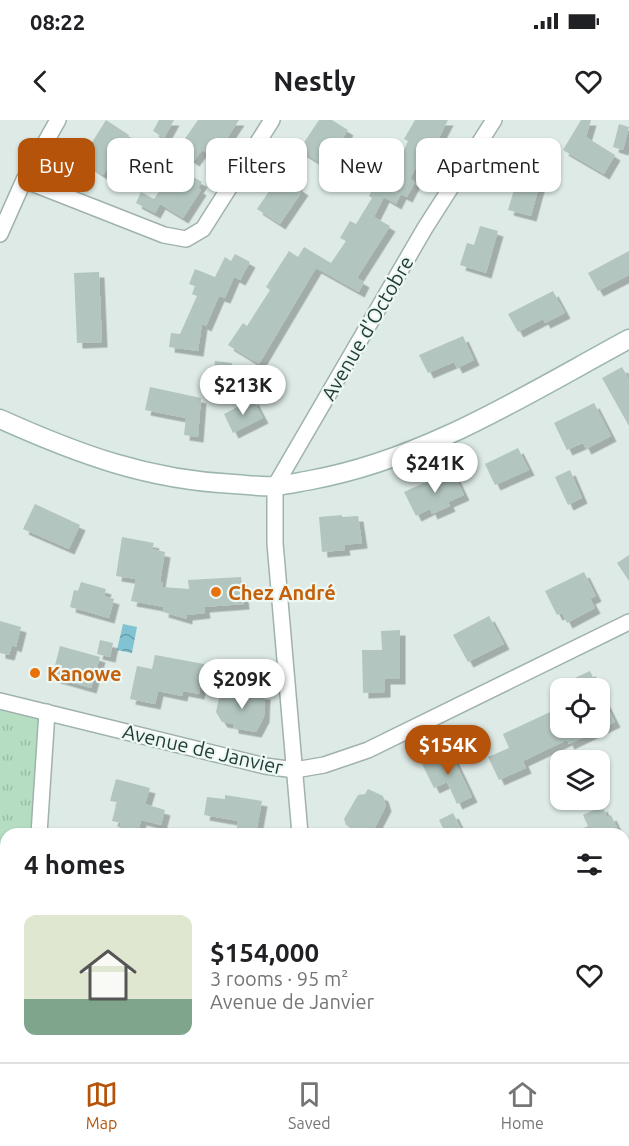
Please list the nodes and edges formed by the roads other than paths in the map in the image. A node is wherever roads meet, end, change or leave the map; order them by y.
1 (58, 120) edge
2 (272, 120) edge
3 (494, 120) edge
4 (48, 138) edge
5 (19, 192) edge
6 (54, 192) edge
7 (0, 234) edge
8 (629, 339) edge
9 (0, 419) edge
10 (275, 486) junction
11 (629, 622) edge
12 (0, 701) edge
13 (47, 712) junction
14 (295, 770) junction
15 (39, 828) edge
16 (300, 828) edge

1 - 4 street
2 - 6 street
3 - 10 street, Avenue d'Octobre
5 - 7 street
8 - 10 street
9 - 10 street
10 - 14 street
11 - 14 street, Avenue de Janvier
12 - 13 street, Avenue de Janvier
13 - 14 street, Avenue de Janvier
13 - 15 street
14 - 16 street

